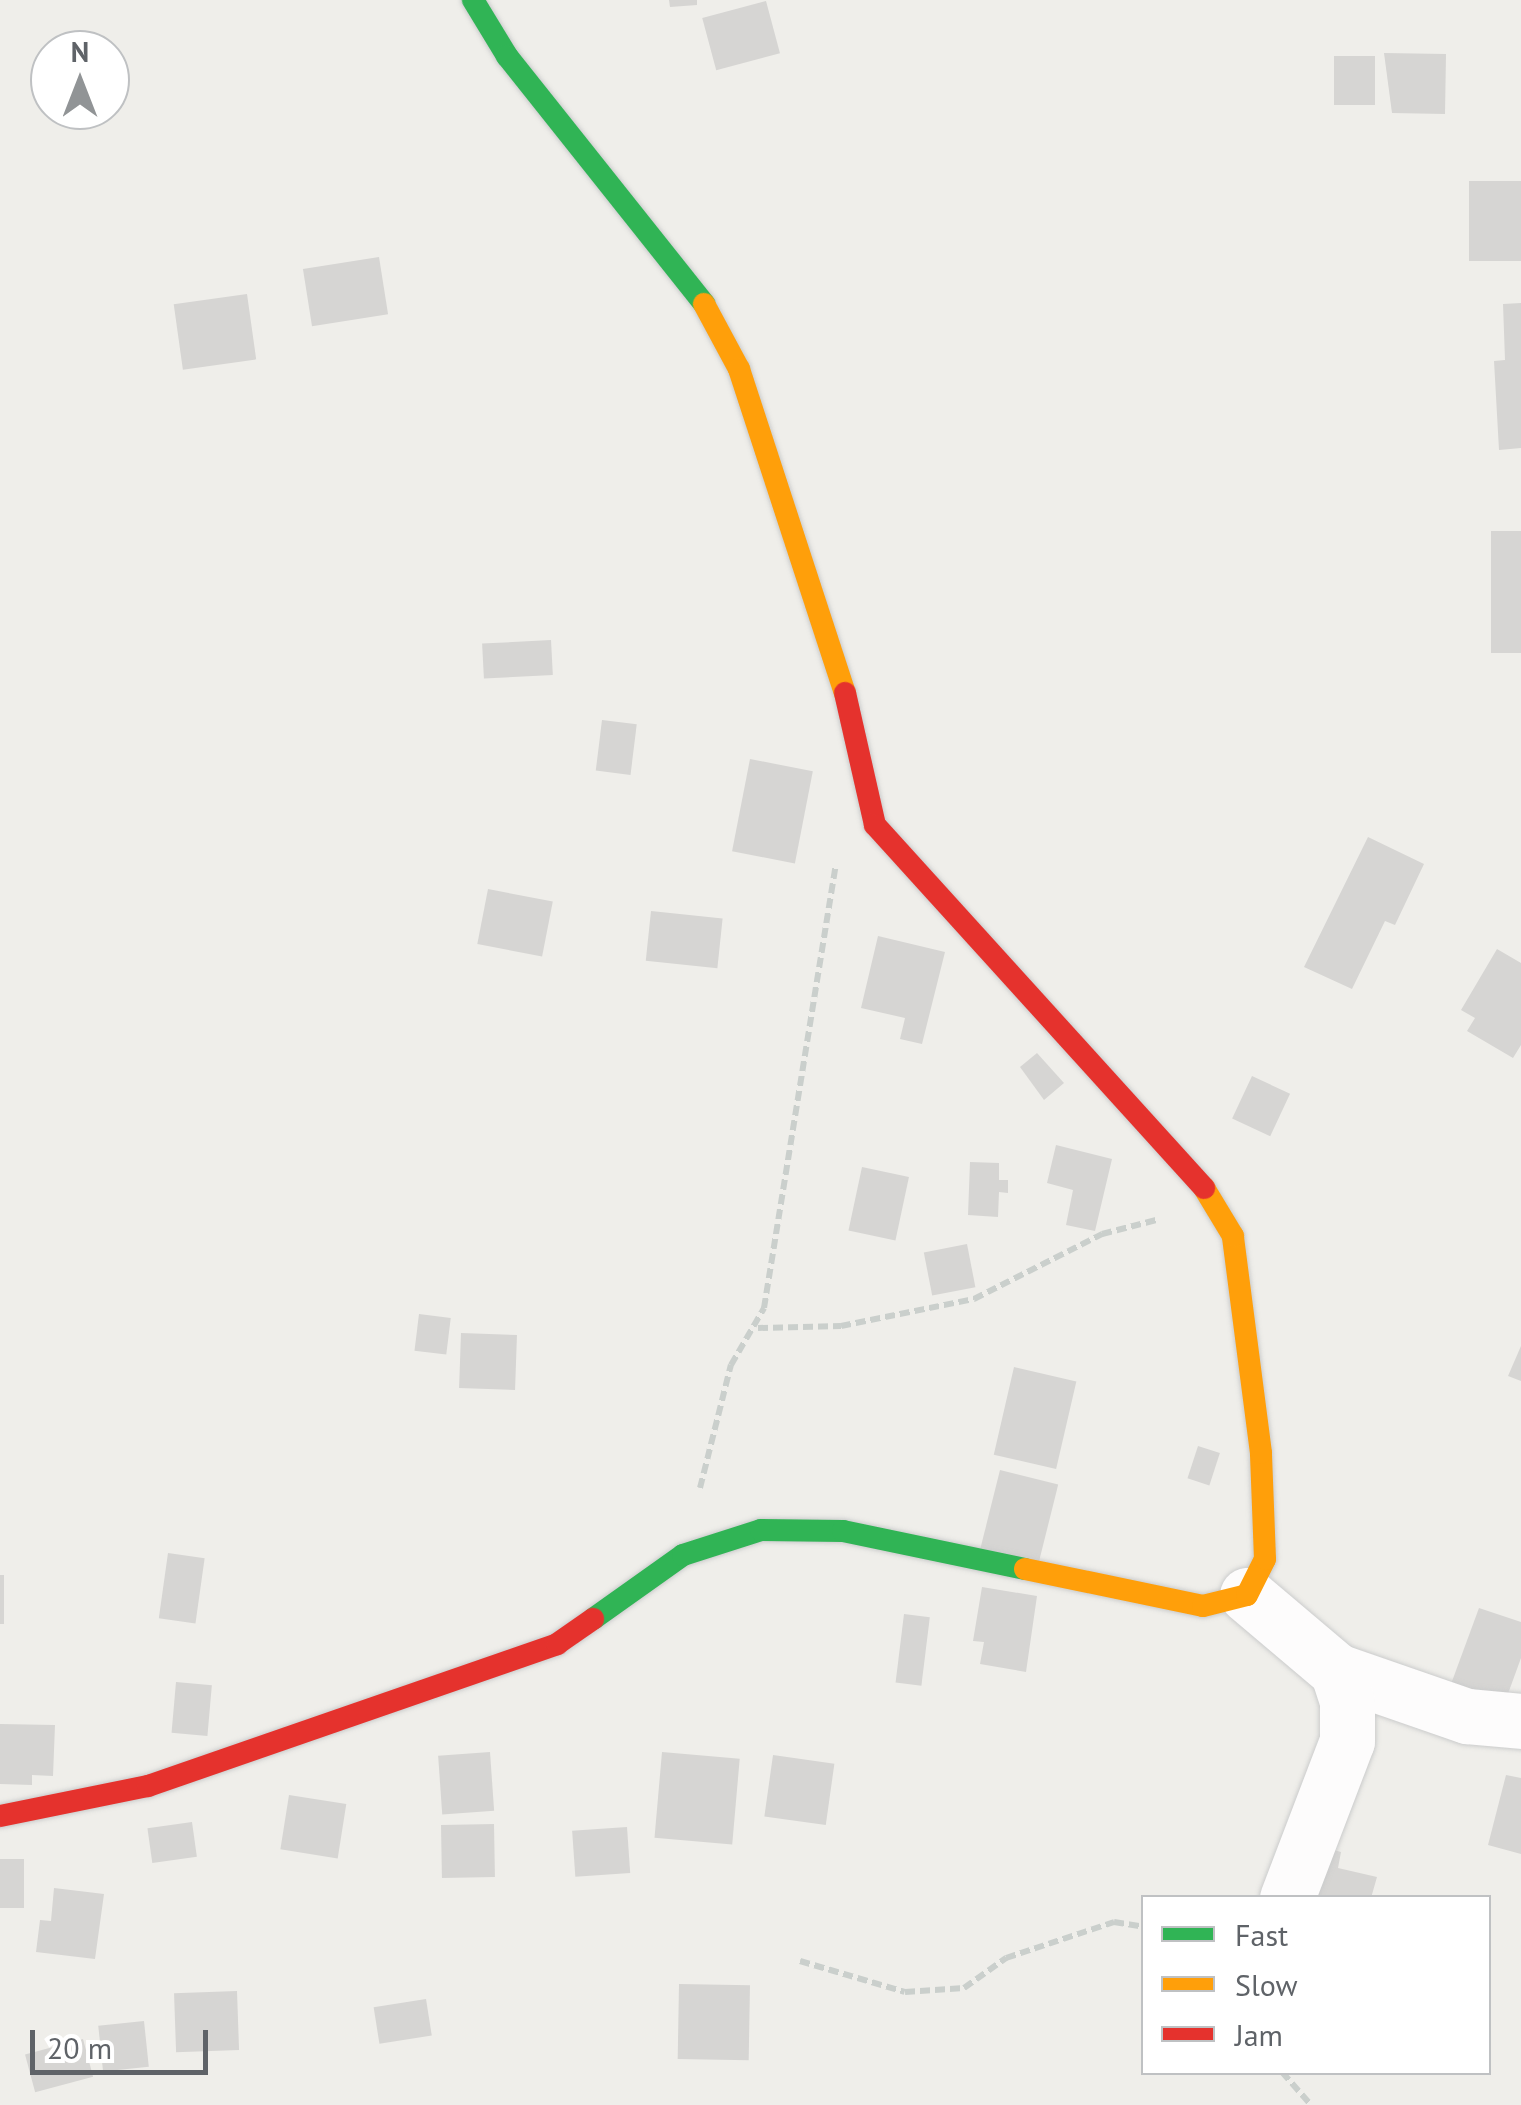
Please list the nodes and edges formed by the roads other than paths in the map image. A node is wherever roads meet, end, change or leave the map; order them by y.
1 (473, 0) edge
2 (1247, 1595) junction
3 (1336, 1671) junction
4 (1521, 1721) edge
5 (0, 1816) edge
6 (1289, 1895) edge

1 - 2 street
2 - 3 street
2 - 5 street
3 - 4 street
3 - 6 street

